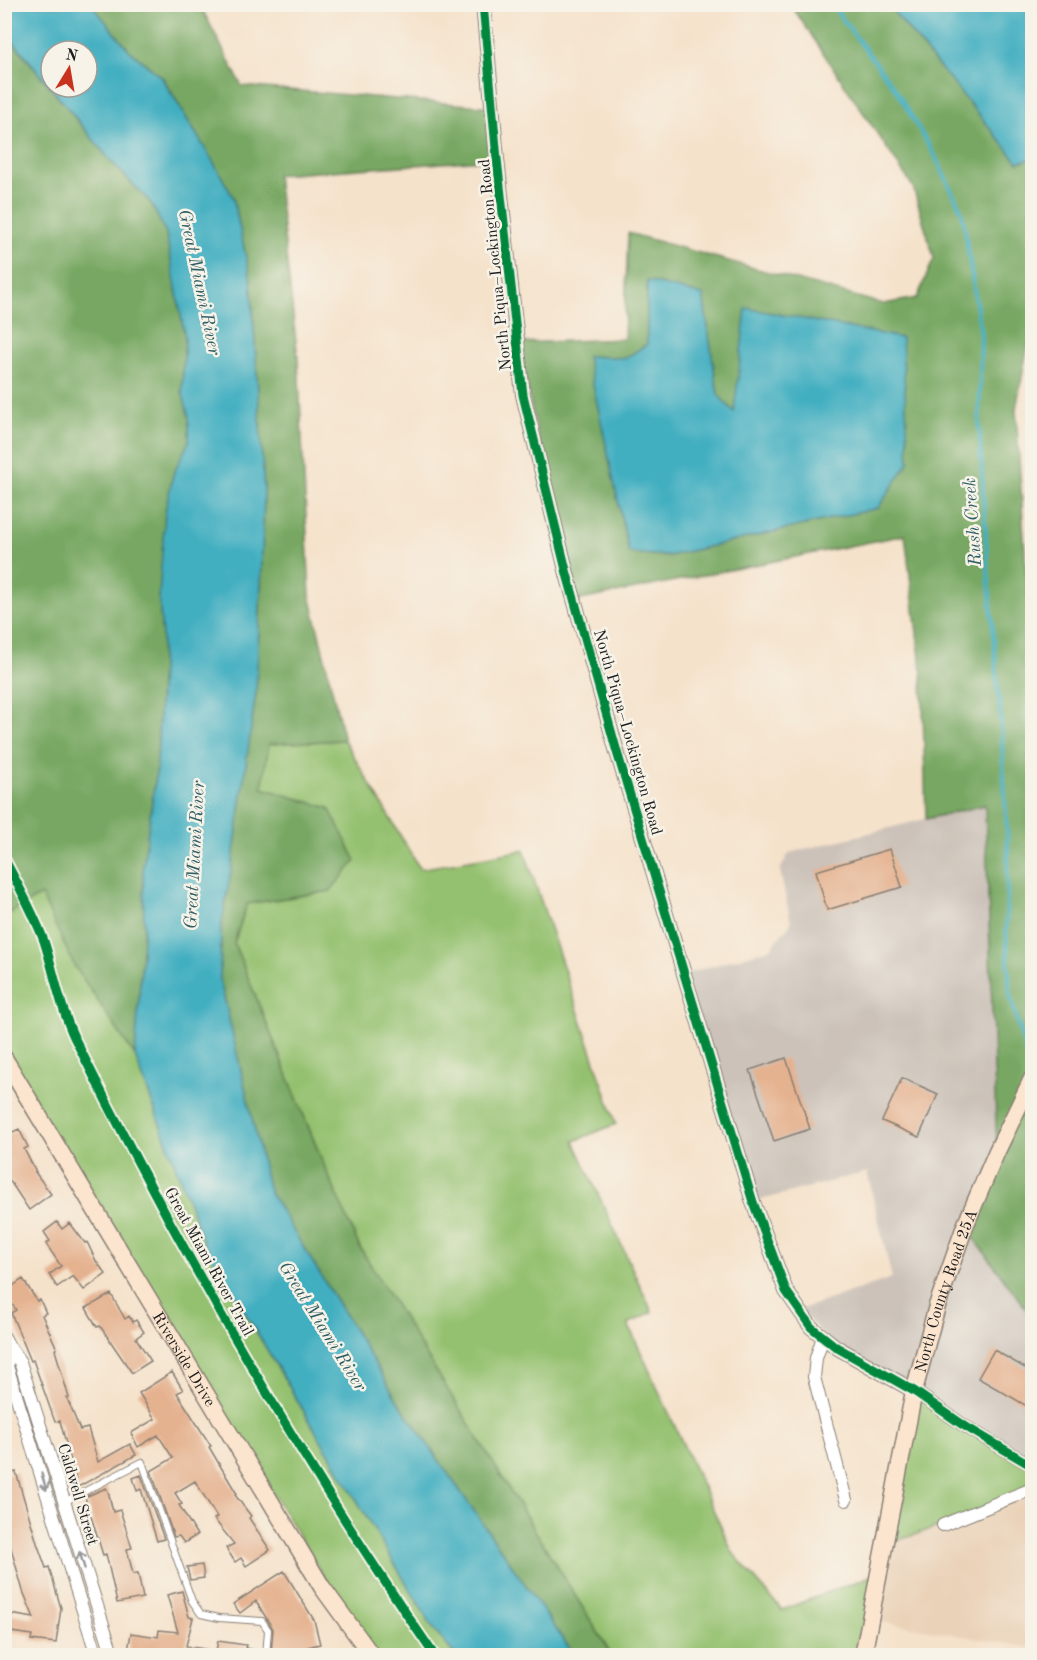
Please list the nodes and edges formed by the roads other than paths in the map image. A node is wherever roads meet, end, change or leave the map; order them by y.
1 (483, 4) edge
2 (4, 1058) edge
3 (1032, 1079) edge
4 (823, 1337) junction
5 (6, 1349) edge
6 (914, 1391) junction
7 (43, 1457) junction
8 (1032, 1466) edge
9 (1032, 1489) edge
10 (846, 1500) dead end
11 (64, 1502) junction
12 (52, 1507) junction
13 (943, 1525) dead end
14 (89, 1585) junction
15 (77, 1590) junction
16 (97, 1656) edge
17 (113, 1656) edge
18 (266, 1656) edge
19 (372, 1656) edge
20 (863, 1656) edge

1 - 4 street, North Piqua–Lockington Road
2 - 19 main road, Riverside Drive
3 - 6 main road, North County Road 25A
4 - 6 street, North Piqua–Lockington Road
4 - 10 street
5 - 7 street, Caldwell Street
6 - 8 street
6 - 20 main road, North County Road 25A
7 - 11 street, Caldwell Street
7 -> 12 street, Caldwell Street
9 - 13 street
11 - 12 street
14 -> 11 street, Caldwell Street
11 - 18 lane
12 - 15 street, Caldwell Street
14 - 15 street
14 - 17 street, Caldwell Street
15 - 16 street, Caldwell Street

